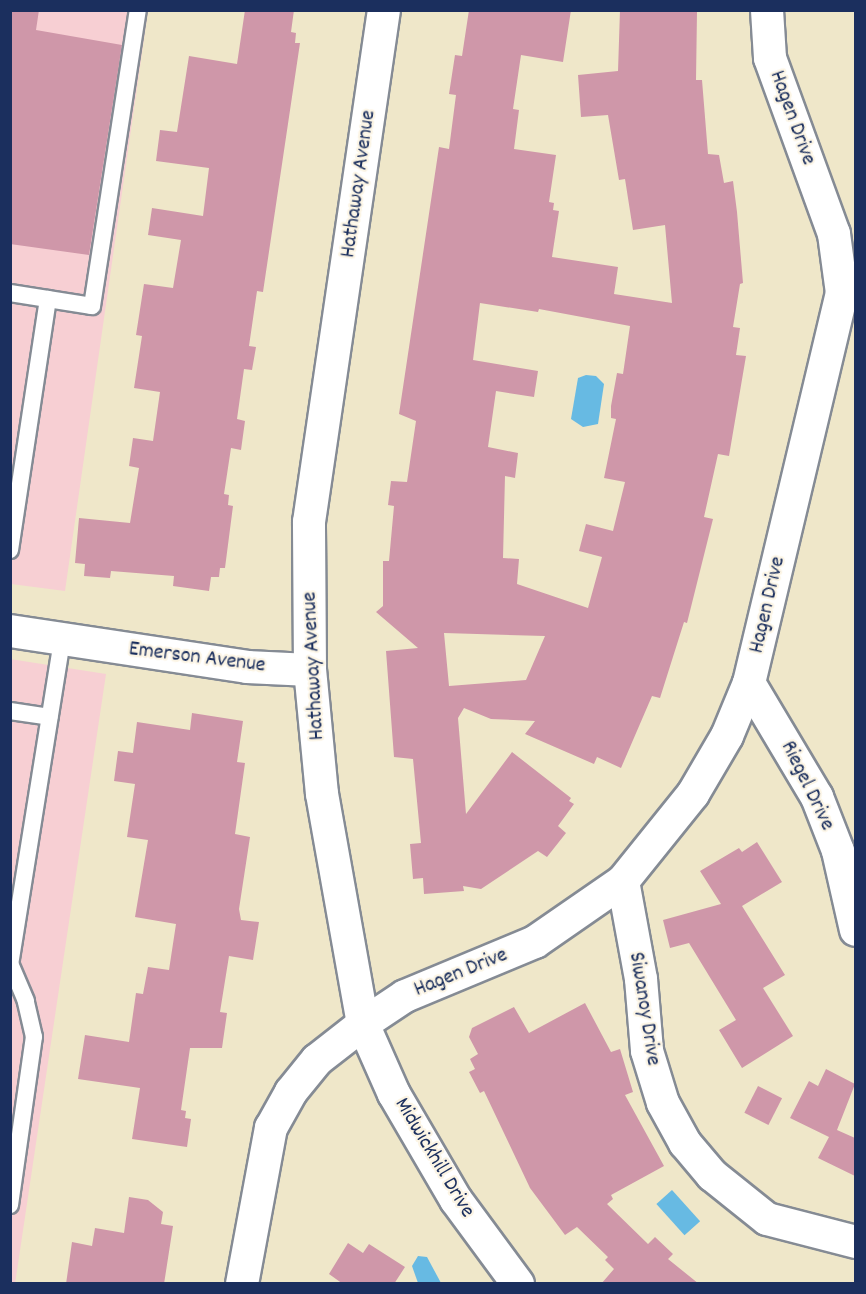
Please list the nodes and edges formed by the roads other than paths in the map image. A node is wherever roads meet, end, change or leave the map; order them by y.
1 (138, 10) edge
2 (384, 10) edge
3 (767, 10) edge
4 (849, 292) edge
5 (10, 293) edge
6 (48, 299) junction
7 (10, 550) edge
8 (10, 631) edge
9 (74, 642) junction
10 (310, 670) junction
11 (749, 683) junction
12 (10, 711) edge
13 (50, 717) junction
14 (623, 881) junction
15 (855, 930) edge
16 (11, 965) edge
17 (363, 1024) junction
18 (10, 1205) edge
19 (855, 1242) edge
20 (242, 1284) edge
21 (518, 1284) edge

1 - 6 lane
2 - 10 street, Hathaway Avenue
3 - 4 street, Hagen Drive
4 - 11 street, Hagen Drive
5 - 6 lane
6 - 7 lane
8 - 9 street, Emerson Avenue
9 - 10 street, Emerson Avenue
9 - 13 lane
10 - 17 street, Hathaway Avenue
11 - 14 street, Hagen Drive
11 - 15 street, Riegel Drive
12 - 13 lane
13 - 16 lane
14 - 17 street, Hagen Drive
14 - 19 street, Siwanoy Drive
16 - 18 lane
17 - 20 street
17 - 21 street, Midwickhill Drive

